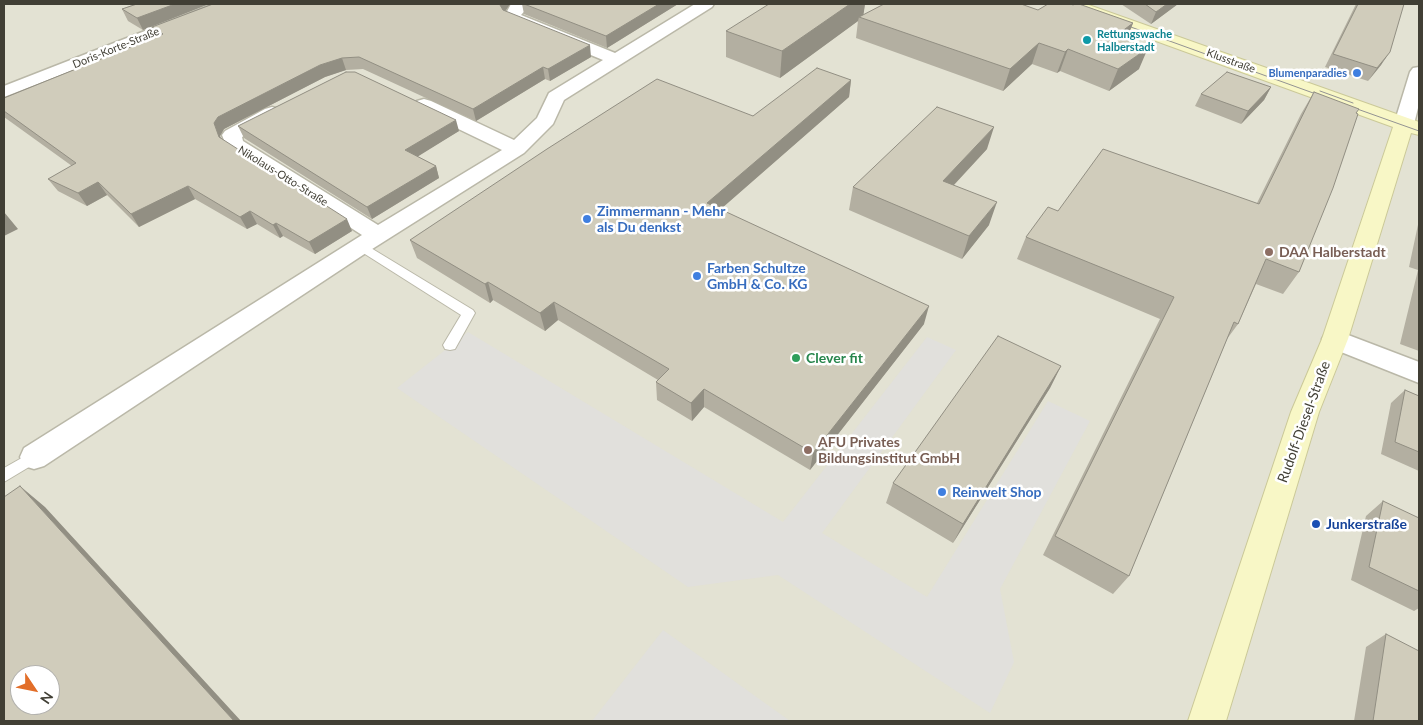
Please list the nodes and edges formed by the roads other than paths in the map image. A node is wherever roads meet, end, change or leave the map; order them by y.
1 (228, 4) edge
2 (523, 4) edge
3 (706, 4) edge
4 (1071, 4) edge
5 (616, 59) junction
6 (1419, 72) edge
7 (4, 92) edge
8 (406, 96) edge
9 (290, 104) edge
10 (1412, 126) edge
11 (517, 149) junction
12 (370, 241) junction
13 (1335, 340) junction
14 (450, 345) dead end
15 (1419, 373) edge
16 (34, 457) joint
17 (4, 476) edge
18 (1207, 721) edge

1 - 7 street, Doris-Korte-Straße
2 - 5 street
3 - 5 street
4 - 10 street, Klusstraße
5 - 11 street
6 - 10 street
8 - 11 street
9 - 12 street, Nikolaus-Otto-Straße
10 - 13 street, Rudolf-Diesel-Straße
11 - 12 street
12 - 14 lane
12 - 16 street
13 - 15 street
13 - 18 street, Rudolf-Diesel-Straße
16 - 17 lane

